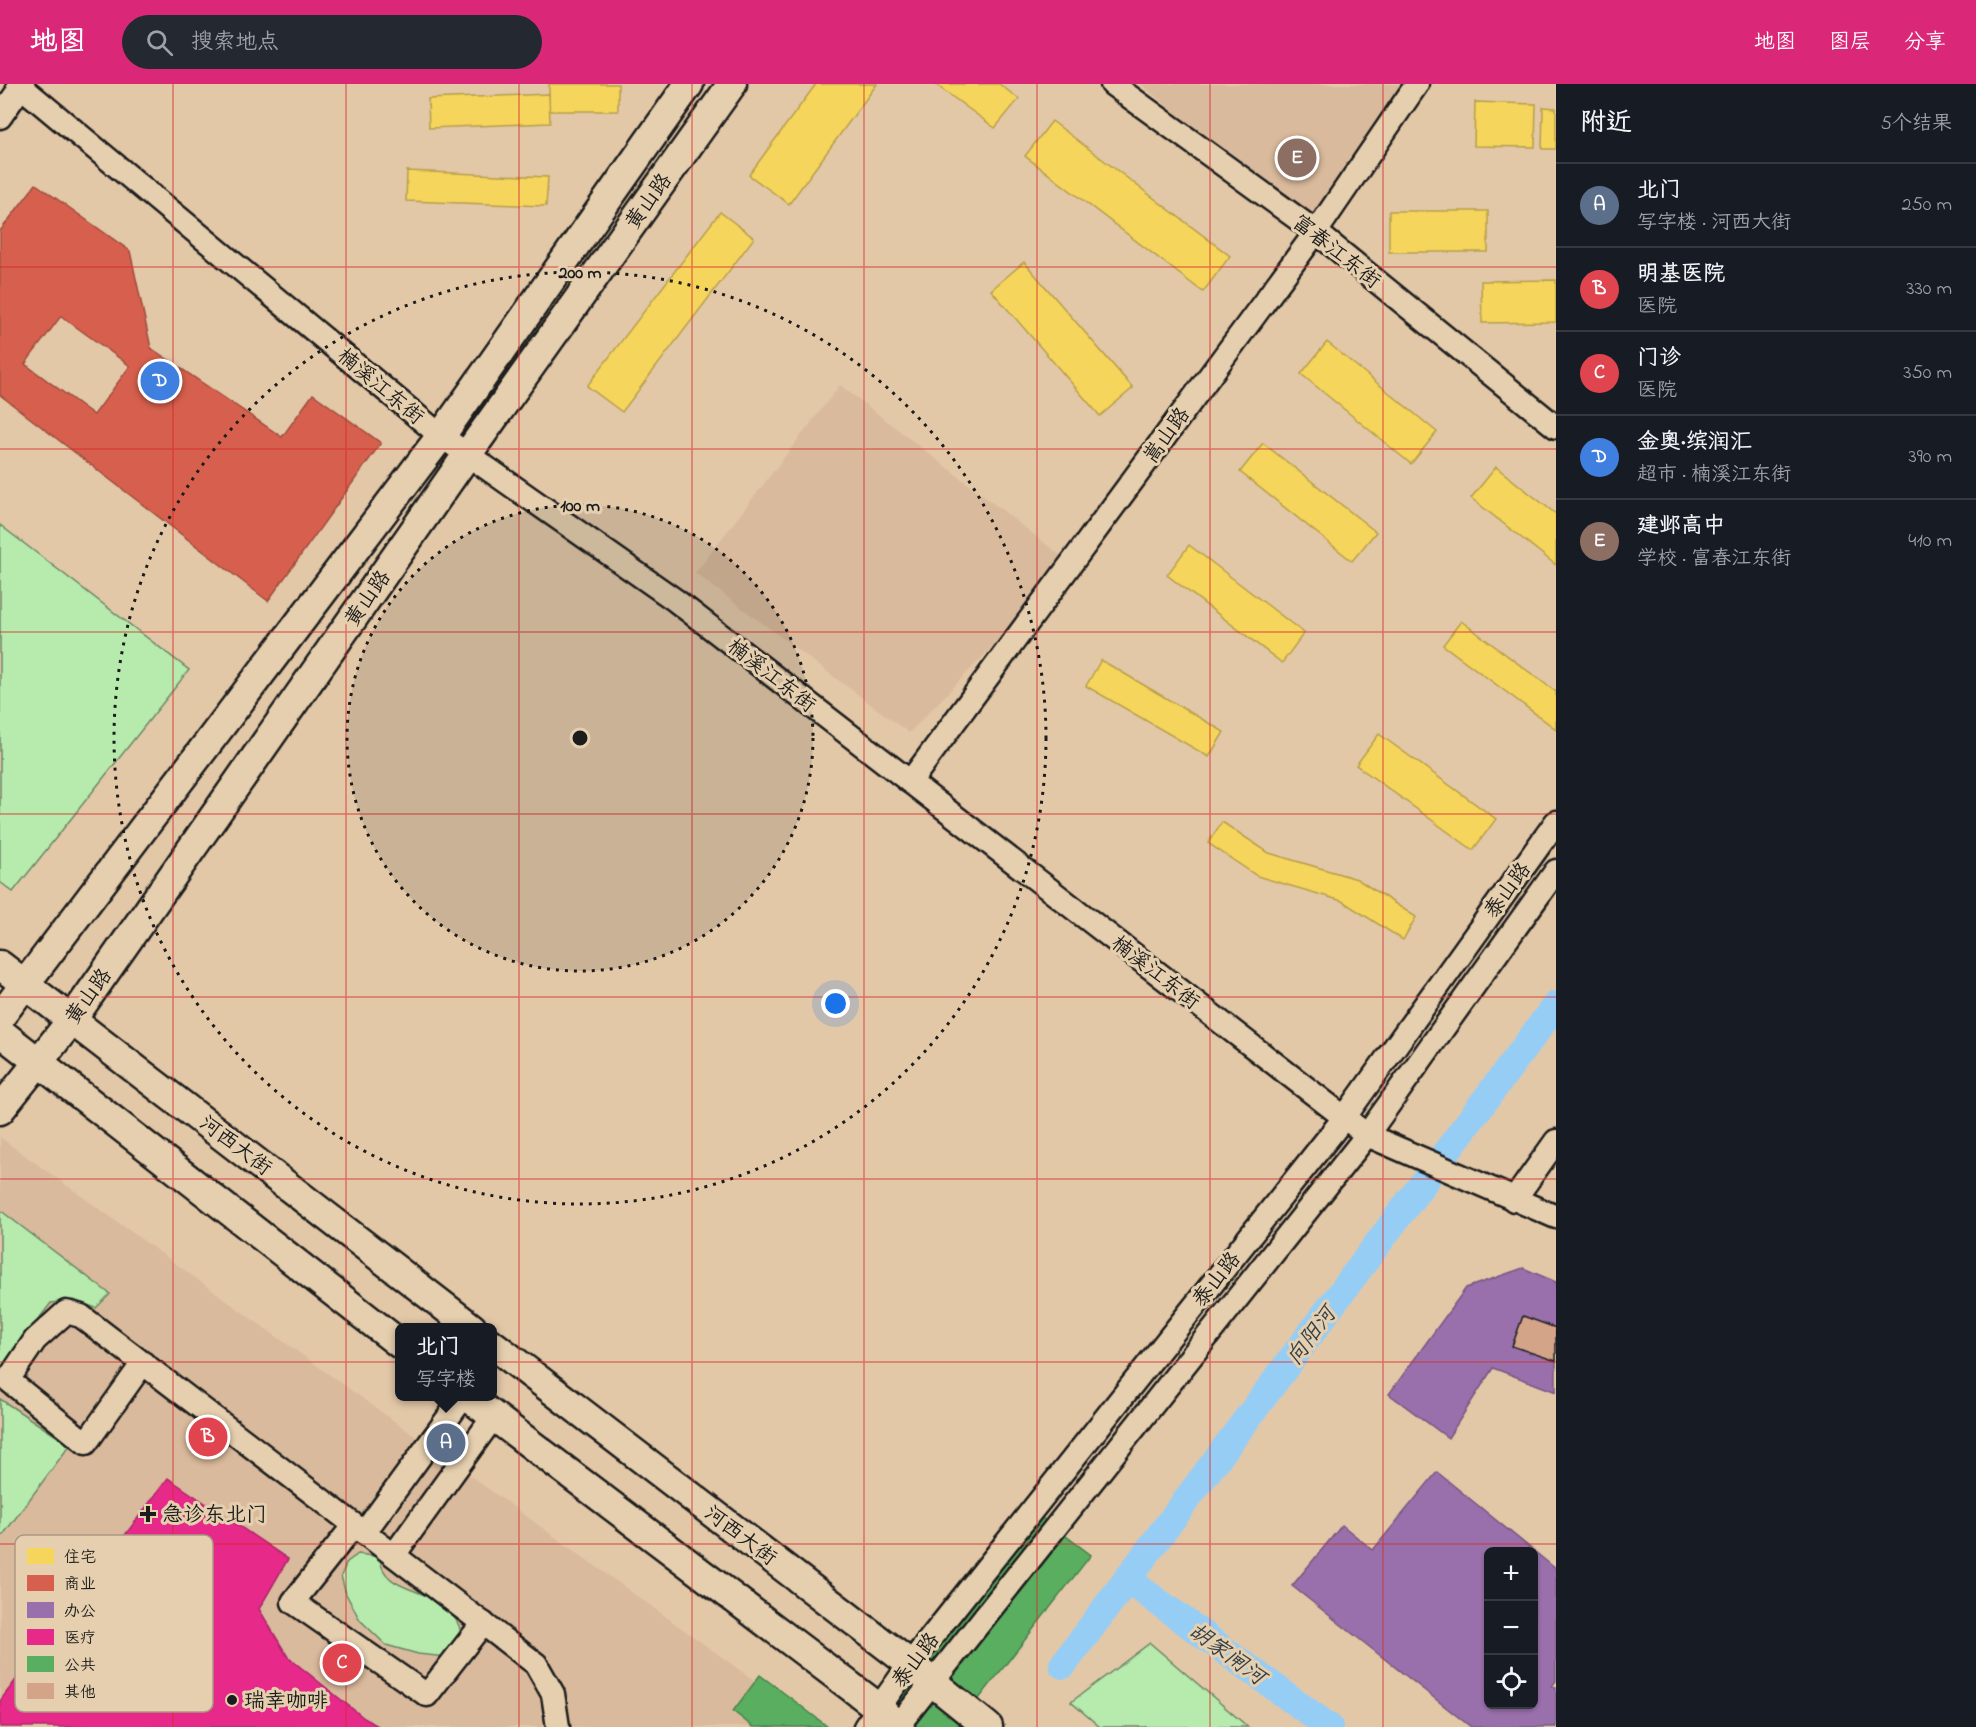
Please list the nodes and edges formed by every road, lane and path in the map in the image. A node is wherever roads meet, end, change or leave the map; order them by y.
1 (689, 84) edge
2 (732, 84) edge
3 (1112, 84) edge
4 (1417, 84) edge
5 (21, 85) edge
6 (0, 117) edge
7 (1316, 232) junction
8 (1556, 427) edge
9 (441, 436) junction
10 (467, 455) junction
11 (910, 782) junction
12 (1556, 822) edge
13 (1556, 871) edge
14 (0, 964) edge
15 (24, 983) junction
16 (0, 1017) edge
17 (71, 1021) junction
18 (0, 1032) edge
19 (39, 1061) junction
20 (0, 1110) edge
21 (1344, 1118) junction
22 (1367, 1135) junction
23 (1556, 1141) edge
24 (1514, 1200) junction
25 (1556, 1217) edge
26 (465, 1323) edge
27 (395, 1341) edge
28 (497, 1348) edge
29 (143, 1363) junction
30 (462, 1401) edge
31 (473, 1401) edge
32 (494, 1416) junction
33 (359, 1529) junction
34 (394, 1555) junction
35 (483, 1623) junction
36 (910, 1664) junction
37 (932, 1682) junction
38 (888, 1723) edge
39 (558, 1727) edge
40 (988, 1727) edge

1 - 9 main road, 黄山路
2 - 10 main road, 黄山路
3 - 7 street, 富春江东街
4 - 7 street, 嵩山路
5 - 6 street
5 - 9 street, 楠溪江东街
7 - 8 street, 富春江东街
7 - 11 street, 嵩山路
9 - 10 street, 楠溪江东街
9 - 15 main road, 黄山路
10 - 11 street, 楠溪江东街
10 - 17 main road, 黄山路
11 - 21 street, 楠溪江东街
12 - 21 street, 泰山路
13 - 22 street, 泰山路
14 - 15 main road, 河西大街
15 - 16 main road, 黄山路
15 - 17 main road, 河西大街
17 - 19 main road, 黄山路
17 - 26 main road, 河西大街
18 - 19 main road
19 - 20 main road, 黄山路
19 - 27 main road
21 - 22 street, 楠溪江东街
21 - 36 street, 泰山路
22 - 24 street, 楠溪江东街
22 - 37 street, 泰山路
23 - 24 street
24 - 25 street, 楠溪江东街
28 - 36 main road, 河西大街
29 - 29 street
29 - 33 street
30 - 33 street
31 - 32 main road
32 - 34 street
32 - 38 main road
33 - 34 street
33 - 35 street
34 - 35 street
35 - 39 street
36 - 37 main road, 河西大街
36 - 38 street, 泰山路
37 - 38 street, 泰山路
37 - 40 main road, 河西大街

